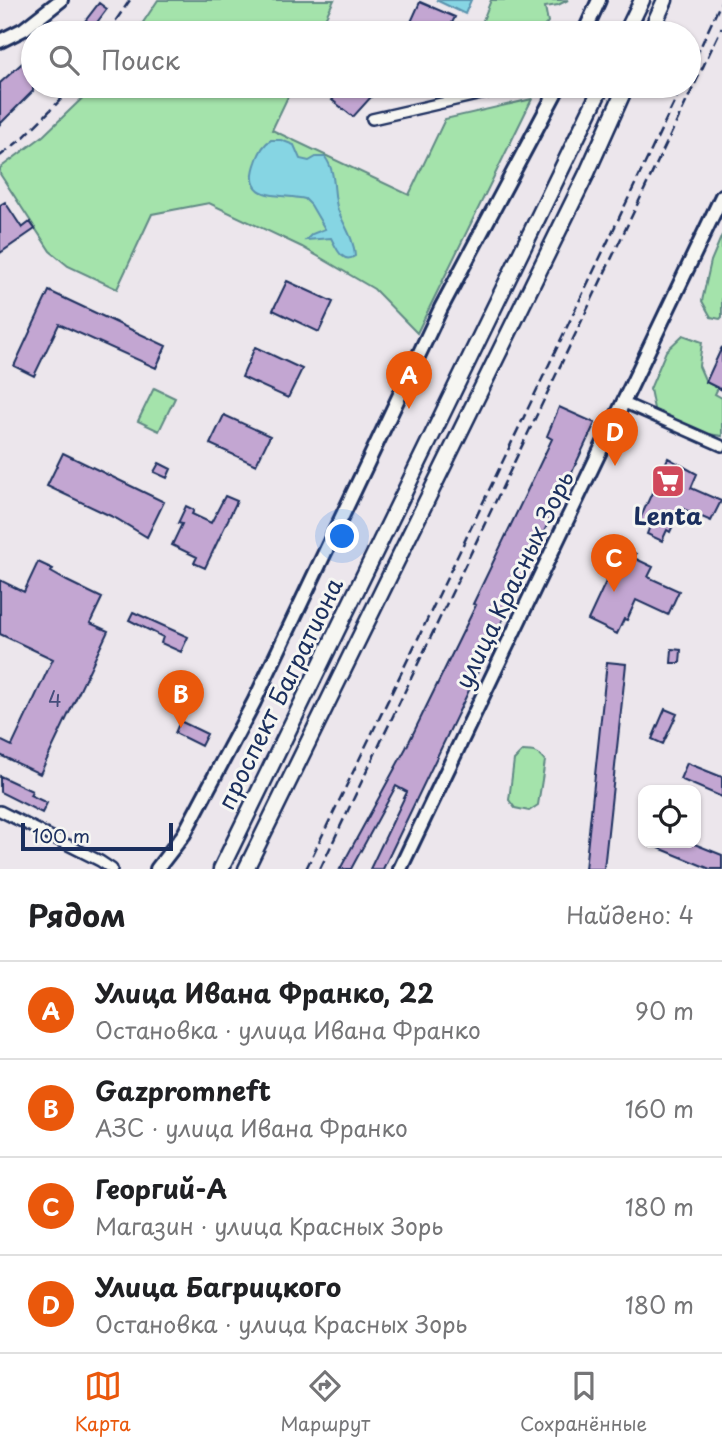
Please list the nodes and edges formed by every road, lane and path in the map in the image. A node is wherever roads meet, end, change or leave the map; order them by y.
1 (61, 0) edge
2 (599, 0) edge
3 (642, 0) edge
4 (665, 0) edge
5 (34, 21) edge
6 (589, 21) edge
7 (632, 21) edge
8 (655, 21) edge
9 (21, 30) edge
10 (0, 41) edge
11 (464, 98) edge
12 (553, 98) edge
13 (596, 98) edge
14 (621, 98) edge
15 (372, 119) dead end
16 (722, 197) edge
17 (622, 402) junction
18 (722, 446) edge
19 (0, 811) edge
20 (112, 869) edge
21 (157, 869) edge
22 (221, 869) edge
23 (246, 869) edge
24 (400, 869) edge

1 - 5 street
2 - 6 street
3 - 7 main road
4 - 8 main road
9 - 10 street
11 - 15 street
12 - 21 street
13 - 22 main road, проспект Багратиона
14 - 23 main road, проспект Багратиона
16 - 17 street, улица Красных Зорь
17 - 18 street
17 - 24 street, улица Красных Зорь
19 - 20 street

